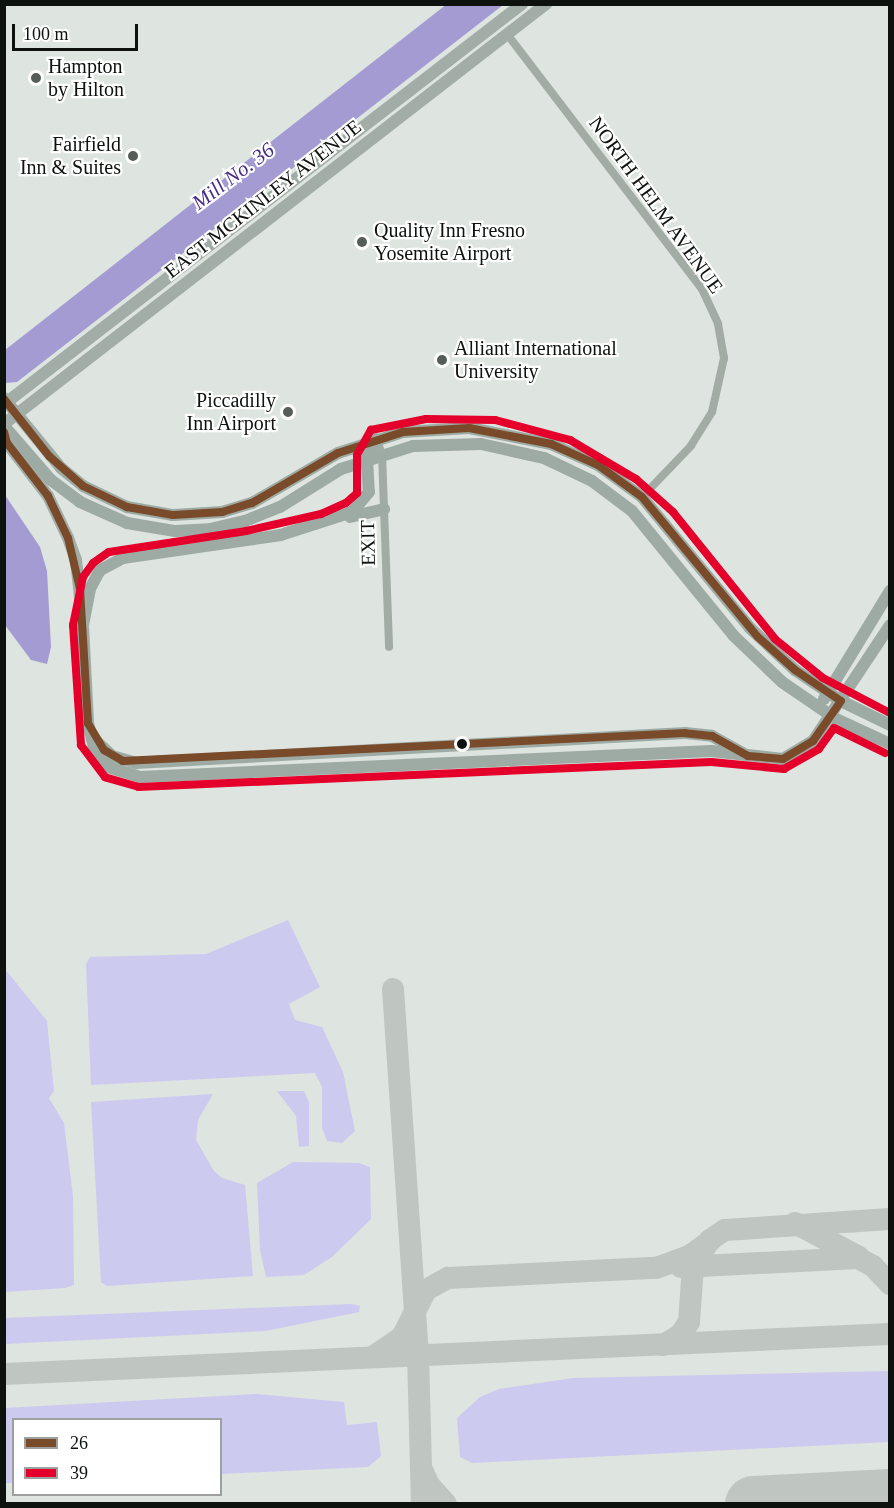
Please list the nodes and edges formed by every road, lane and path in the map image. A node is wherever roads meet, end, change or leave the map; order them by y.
1 (522, 4) edge
2 (533, 4) edge
3 (546, 4) edge
4 (507, 34) junction
5 (284, 189) junction
6 (197, 275) junction
7 (5, 402) edge
8 (17, 414) junction
9 (4, 427) edge
10 (376, 440) junction
11 (382, 454) junction
12 (367, 458) junction
13 (544, 458) junction
14 (642, 497) junction
15 (384, 509) junction
16 (324, 524) junction
17 (890, 591) edge
18 (890, 625) edge
19 (83, 626) junction
20 (389, 647) dead end
21 (827, 693) junction
22 (841, 701) junction
23 (818, 708) junction
24 (831, 715) junction
25 (88, 723) junction
26 (890, 725) edge
27 (890, 744) edge
28 (367, 748) junction
29 (748, 756) junction
30 (367, 766) junction

1 - 5 main road, EAST MCKINLEY AVENUE
2 - 4 main road
3 - 4 main road, EAST MCKINLEY AVENUE
4 - 6 main road, EAST MCKINLEY AVENUE
4 - 14 street, NORTH HELM AVENUE
5 - 6 main road
5 - 7 main road, EAST MCKINLEY AVENUE
6 - 8 main road, EAST MCKINLEY AVENUE
7 - 8 main road
8 - 9 main road, EAST MCKINLEY AVENUE
8 - 10 main road
9 - 12 main road
9 - 19 main road
10 - 11 street, EXIT
10 - 12 main road
10 - 14 main road
11 - 12 main road
11 - 13 main road
11 - 15 street, EXIT
12 - 16 main road
13 - 14 main road
13 - 23 main road
14 - 21 main road
15 - 16 main road
15 - 20 street, EXIT
16 - 19 main road
17 - 21 main road
18 - 22 main road
19 - 25 main road
21 - 22 main road
21 - 23 main road
22 - 24 main road
22 - 26 main road
23 - 24 main road
24 - 27 main road
24 - 29 main road
25 - 28 main road
25 - 30 main road
28 - 29 main road
28 - 30 main road
29 - 30 main road

